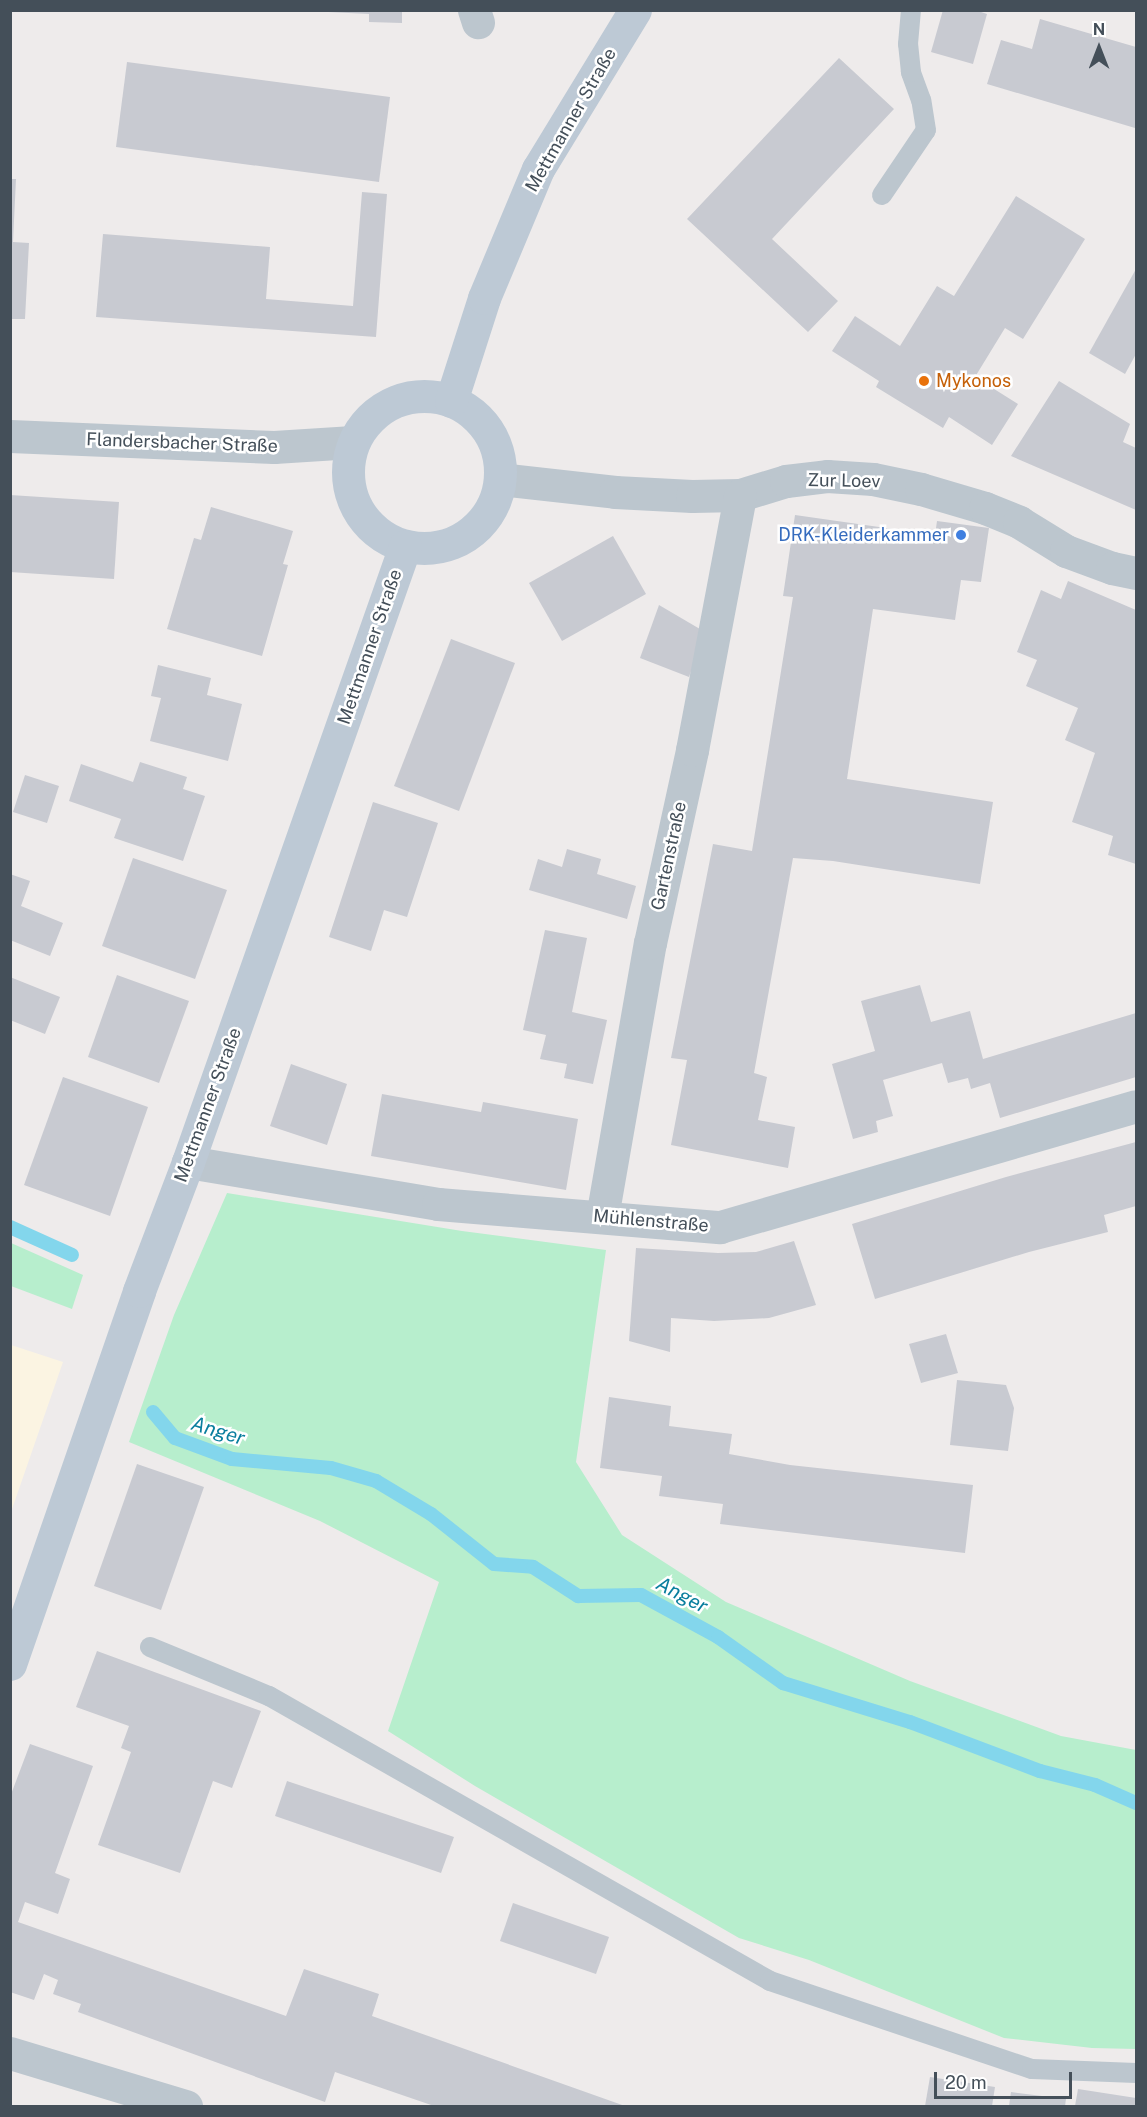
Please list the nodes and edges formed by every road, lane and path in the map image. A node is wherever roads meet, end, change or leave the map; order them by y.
1 (635, 10) edge
2 (911, 10) edge
3 (882, 195) dead end
4 (451, 400) junction
5 (10, 436) edge
6 (353, 442) junction
7 (500, 479) junction
8 (740, 495) junction
9 (405, 546) junction
10 (1124, 571) edge
11 (1137, 1106) edge
12 (188, 1162) junction
13 (602, 1217) junction
14 (150, 1647) dead end
15 (10, 1664) edge
16 (10, 2053) edge
17 (1137, 2073) edge
18 (186, 2106) edge

1 - 4 main road, Mettmanner Straße
2 - 3 lane
4 - 6 main road
4 - 7 main road
5 - 6 street, Flandersbacher Straße
6 - 9 main road
7 - 8 street, Zur Loev
7 - 9 main road
8 - 10 street, Zur Loev
8 - 13 street, Gartenstraße
9 - 12 main road, Mettmanner Straße
11 - 13 street, Mühlenstraße
12 - 13 street, Mühlenstraße
12 - 15 main road, Mettmanner Straße
14 - 17 lane
16 - 18 street

